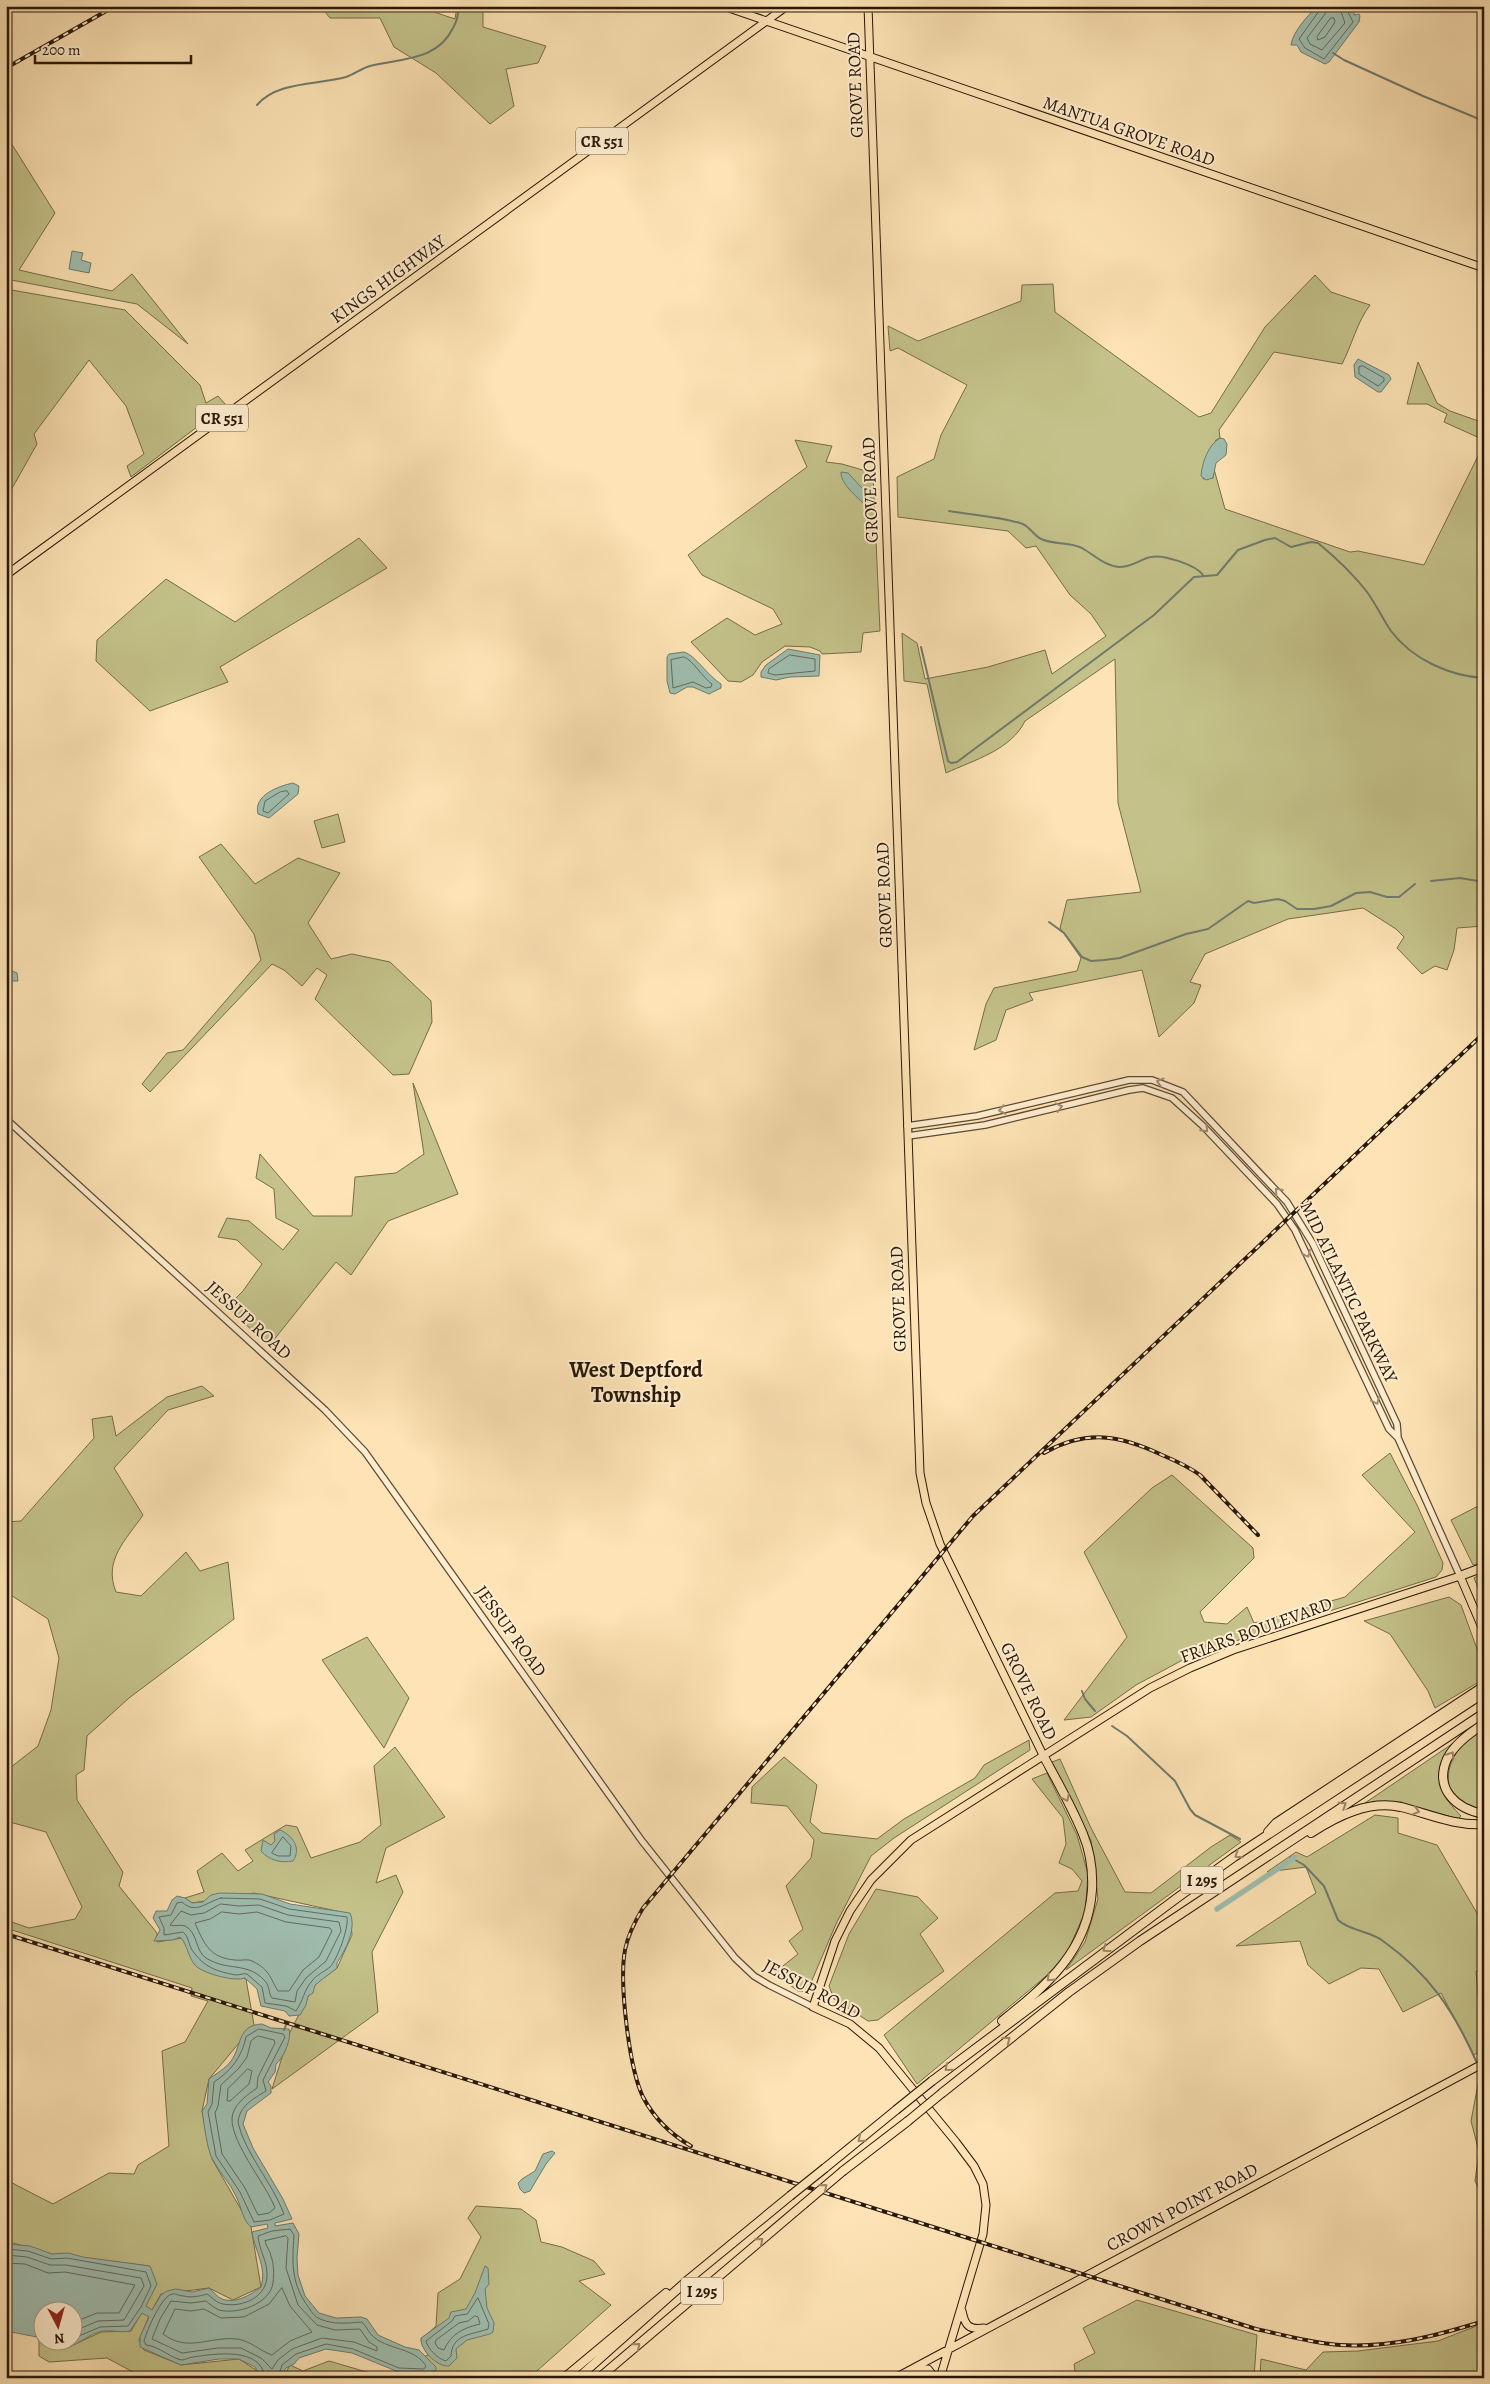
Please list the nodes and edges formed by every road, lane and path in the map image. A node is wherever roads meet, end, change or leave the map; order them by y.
1 (723, 6) edge
2 (787, 6) edge
3 (868, 6) edge
4 (766, 21) junction
5 (869, 56) junction
6 (1484, 268) edge
7 (6, 576) edge
8 (6, 1119) edge
9 (907, 1126) junction
10 (908, 1136) junction
11 (1398, 1438) junction
12 (1484, 1567) edge
13 (1460, 1576) junction
14 (1484, 1632) edge
15 (1484, 1686) edge
16 (1484, 1694) edge
17 (1484, 1713) edge
18 (1484, 1724) edge
19 (1043, 1755) junction
20 (1484, 1814) edge
21 (1484, 1824) edge
22 (1262, 1838) junction
23 (1172, 1921) junction
24 (813, 2007) junction
25 (975, 2047) junction
26 (1484, 2063) edge
27 (689, 2279) junction
28 (962, 2309) junction
29 (990, 2328) junction
30 (949, 2349) junction
31 (904, 2373) junction
32 (564, 2378) edge
33 (578, 2378) edge
34 (599, 2378) edge
35 (895, 2378) edge
36 (935, 2378) edge
37 (940, 2378) edge

1 - 4 main road, MANTUA GROVE ROAD
2 - 4 main road, KINGS HIGHWAY / CR 551
3 - 5 main road, GROVE ROAD
4 - 5 main road, MANTUA GROVE ROAD
4 - 7 main road, KINGS HIGHWAY / CR 551
5 - 6 main road, MANTUA GROVE ROAD
5 - 9 main road, GROVE ROAD
8 - 24 street, JESSUP ROAD
9 - 10 main road, GROVE ROAD
11 -> 9 street, MID ATLANTIC PARKWAY
10 -> 11 street, MID ATLANTIC PARKWAY
10 - 19 main road, GROVE ROAD
11 - 13 street, MID ATLANTIC PARKWAY
12 - 13 highway
13 - 14 main road, MID ATLANTIC PARKWAY
13 - 19 main road, FRIARS BOULEVARD
15 - 22 highway
16 - 22 highway, I 295
23 -> 17 highway, I 295
20 -> 18 highway
19 - 24 main road, FRIARS BOULEVARD
19 -> 25 highway
23 -> 21 highway
22 -> 25 highway, I 295
34 -> 23 highway, I 295, bridge
24 - 28 main road, JESSUP ROAD
25 -> 27 highway, I 295, bridge
26 - 29 main road, CROWN POINT ROAD
27 - 32 highway
27 - 33 highway, I 295
28 - 29 main road
28 - 30 main road, JESSUP ROAD
29 - 30 main road, CROWN POINT ROAD
30 - 31 main road, CROWN POINT ROAD
30 - 37 main road, JESSUP ROAD
31 - 35 main road, CROWN POINT ROAD
31 - 36 main road

